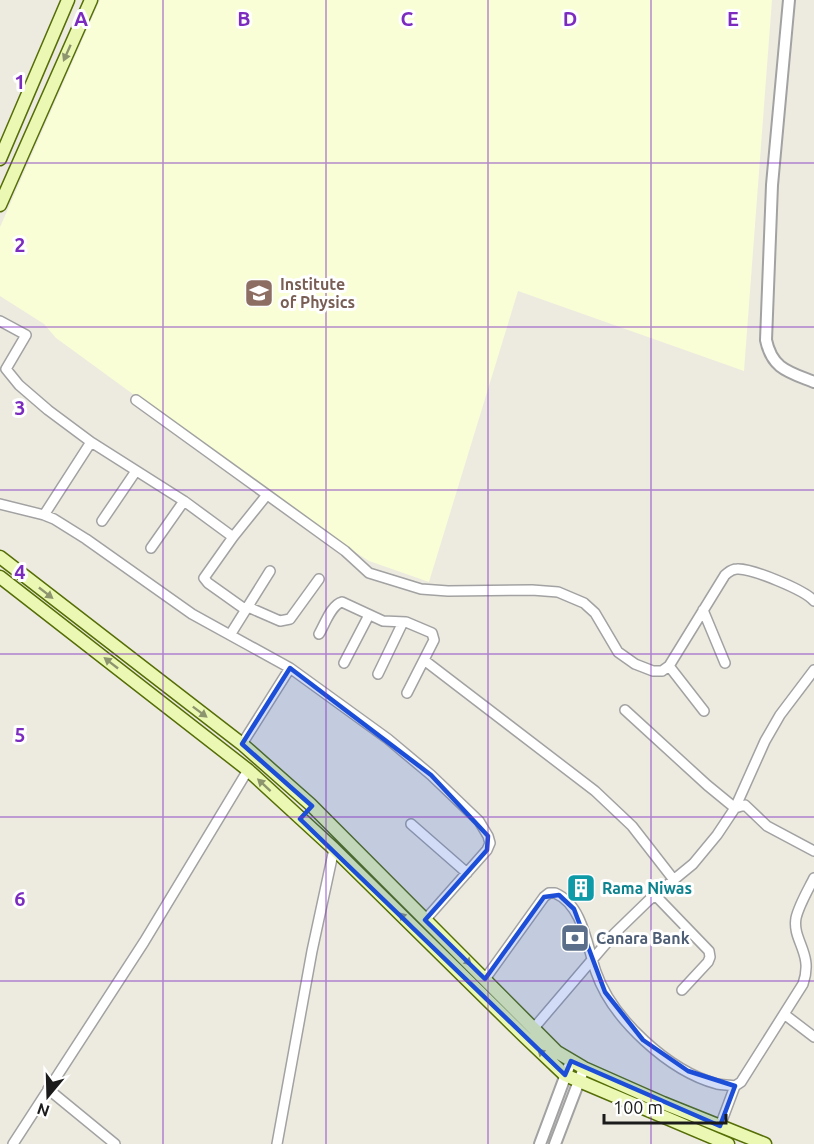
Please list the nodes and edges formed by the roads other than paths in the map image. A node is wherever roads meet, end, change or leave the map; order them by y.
1 (68, 0) edge
2 (91, 0) edge
3 (789, 0) edge
4 (0, 159) edge
5 (0, 205) edge
6 (0, 321) edge
7 (814, 382) edge
8 (136, 400) dead end
9 (91, 442) junction
10 (136, 471) junction
11 (266, 496) junction
12 (184, 501) junction
13 (0, 504) edge
14 (44, 515) junction
15 (102, 521) dead end
16 (233, 537) junction
17 (151, 548) dead end
18 (0, 557) edge
19 (270, 571) dead end
20 (0, 577) edge
21 (319, 579) dead end
22 (814, 601) edge
23 (247, 608) junction
24 (703, 610) junction
25 (369, 615) junction
26 (402, 622) junction
27 (319, 634) dead end
28 (230, 635) junction
29 (424, 660) junction
30 (344, 663) dead end
31 (725, 663) dead end
32 (669, 666) junction
33 (290, 668) junction
34 (814, 670) edge
35 (378, 674) dead end
36 (407, 693) dead end
37 (625, 710) dead end
38 (704, 711) dead end
39 (242, 744) junction
40 (248, 770) junction
41 (312, 806) junction
42 (735, 808) junction
43 (300, 819) junction
44 (411, 824) dead end
45 (334, 849) junction
46 (814, 851) edge
47 (467, 873) junction
48 (814, 878) edge
49 (674, 880) junction
50 (655, 895) junction
51 (425, 920) junction
52 (593, 961) junction
53 (485, 979) junction
54 (682, 990) dead end
55 (783, 1014) junction
56 (533, 1029) junction
57 (814, 1036) edge
58 (571, 1061) junction
59 (584, 1068) junction
60 (565, 1075) junction
61 (578, 1082) junction
62 (735, 1086) junction
63 (48, 1089) junction
64 (720, 1125) junction
65 (13, 1144) edge
66 (116, 1144) edge
67 (277, 1144) edge
68 (540, 1144) edge
69 (555, 1144) edge
70 (728, 1144) edge
71 (765, 1144) edge

1 - 4 main road
2 -> 5 main road
3 - 7 street
6 - 9 street
8 - 11 street
9 - 10 street
9 - 14 street
10 - 12 street
10 - 15 street
11 - 16 street
11 - 32 street
12 - 16 street
12 - 17 street
13 - 14 street
14 - 28 street
16 - 23 street
18 -> 39 main road
19 - 23 street
40 -> 20 main road
21 - 23 street
22 - 24 street
23 - 28 street
24 - 31 street
24 - 32 street
25 - 26 street
25 - 27 street
25 - 30 street
26 - 29 street
26 - 35 street
28 - 33 street
29 - 36 street
29 - 49 street
32 - 38 street
33 - 39 street
33 - 47 street
34 - 42 street
37 - 42 street
39 - 41 main road
43 -> 40 main road
40 - 63 street
41 - 43 main road
41 - 51 main road
42 - 46 street
42 - 49 street
43 - 45 main road
44 - 47 street
60 -> 45 main road
45 - 67 street
47 - 51 street
48 - 55 street
49 - 50 street
50 - 52 street
50 - 54 street
51 -> 53 main road
52 - 53 street
52 - 56 street
52 - 62 street
53 - 56 main road
55 - 57 street
55 - 62 street
56 - 58 main road
58 - 59 main road
58 - 60 street
59 - 61 street
59 - 64 main road
60 - 61 main road
60 - 68 street
61 - 69 street
61 - 70 main road
62 - 64 street
63 - 65 street
63 - 66 street
64 - 71 main road

